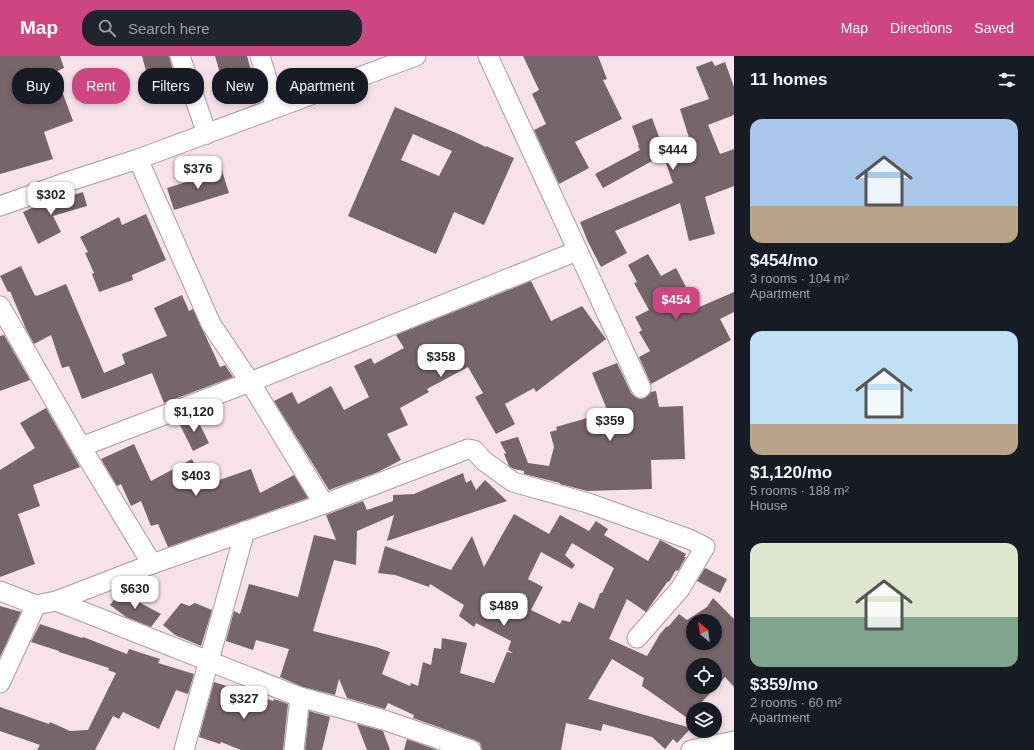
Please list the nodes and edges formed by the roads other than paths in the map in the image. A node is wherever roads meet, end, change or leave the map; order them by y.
1 (180, 56) edge
2 (260, 56) edge
3 (416, 56) edge
4 (488, 56) edge
5 (276, 108) junction
6 (207, 134) junction
7 (138, 159) junction
8 (0, 206) edge
9 (577, 251) junction
10 (0, 306) edge
11 (250, 382) junction
12 (641, 388) dead end
13 (81, 447) junction
14 (324, 504) junction
15 (245, 531) junction
16 (152, 564) junction
17 (0, 591) edge
18 (56, 601) junction
19 (36, 605) junction
20 (637, 638) dead end
21 (208, 661) junction
22 (0, 683) edge
23 (300, 697) junction
24 (734, 740) edge
25 (184, 750) edge
26 (294, 750) edge
27 (471, 750) edge
28 (691, 750) edge

1 - 6 street
2 - 5 street
3 - 5 street
4 - 9 street
5 - 6 street
6 - 7 street
7 - 8 street
7 - 11 street
9 - 11 street
9 - 12 street
10 - 13 street
11 - 13 street
11 - 14 street
13 - 16 street
14 - 15 street
14 - 20 street
15 - 16 street
15 - 21 street
16 - 18 street
17 - 19 street
18 - 19 street
18 - 21 street
19 - 22 street
21 - 23 street
21 - 25 street
23 - 26 street
23 - 27 street
24 - 28 street

